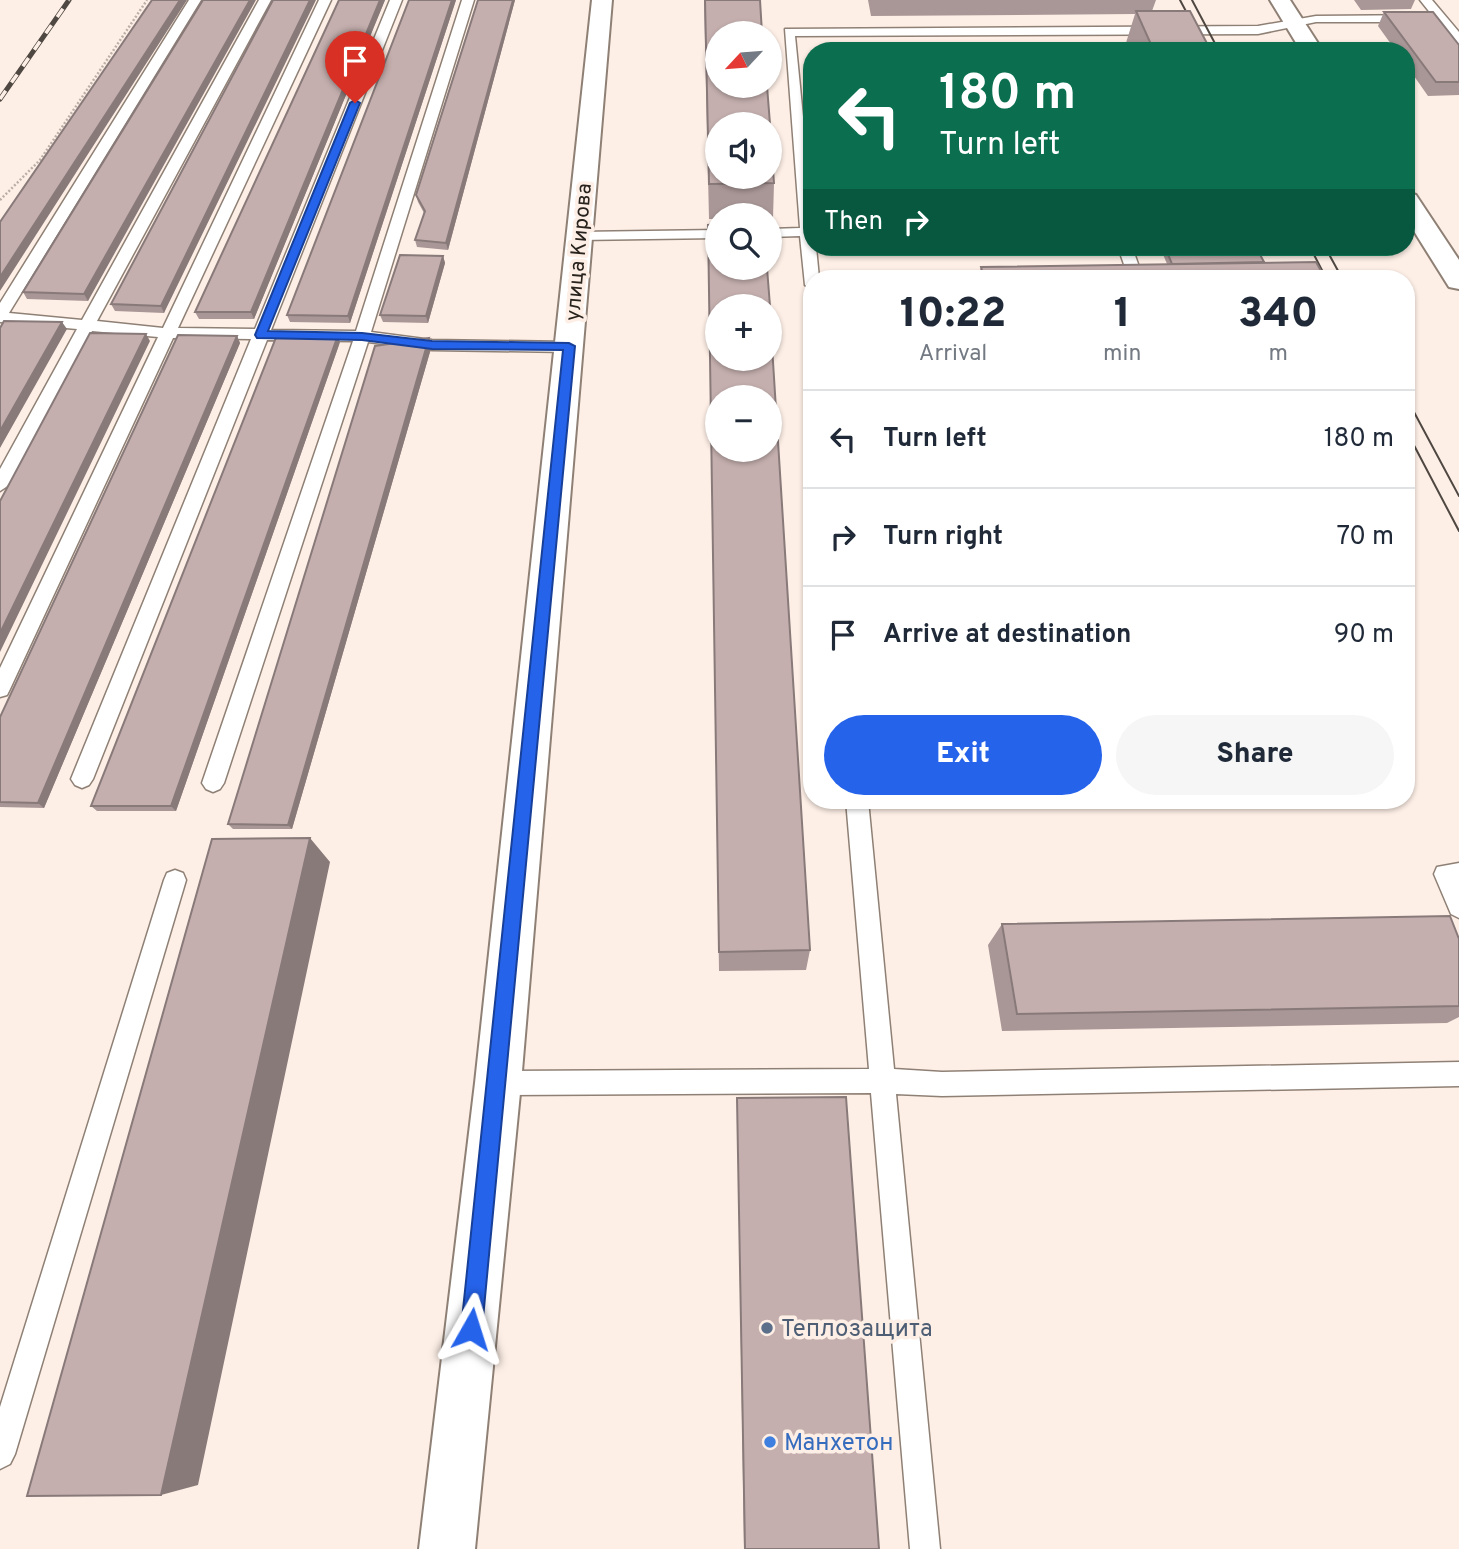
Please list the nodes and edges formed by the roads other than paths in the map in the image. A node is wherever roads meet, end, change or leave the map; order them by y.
1 (195, 0) edge
2 (265, 0) edge
3 (325, 0) edge
4 (396, 0) edge
5 (468, 0) edge
6 (603, 0) edge
7 (1280, 0) edge
8 (1426, 0) edge
9 (1441, 18) junction
10 (1294, 24) junction
11 (1459, 40) edge
12 (1306, 42) edge
13 (803, 188) edge
14 (1415, 212) edge
15 (803, 232) edge
16 (782, 233) edge
17 (705, 234) edge
18 (579, 236) junction
19 (1459, 281) edge
20 (0, 316) edge
21 (85, 327) junction
22 (168, 334) junction
23 (261, 335) junction
24 (362, 336) junction
25 (569, 346) junction
26 (0, 485) edge
27 (0, 690) edge
28 (82, 779) dead end
29 (213, 783) dead end
30 (858, 809) edge
31 (1459, 873) edge
32 (175, 880) dead end
33 (1459, 907) edge
34 (1459, 1074) edge
35 (881, 1081) junction
36 (498, 1083) junction
37 (0, 1454) edge
38 (447, 1549) edge
39 (925, 1549) edge

1 - 20 lane
2 - 21 lane
3 - 22 lane
4 - 23 lane
5 - 24 lane
6 - 18 street, улица Кирова
7 - 10 street
8 - 9 lane
9 - 10 lane
9 - 11 lane
10 - 12 street
10 - 13 lane
14 - 19 street
15 - 16 lane
17 - 18 lane
18 - 25 street, улица Кирова
20 - 21 lane
21 - 22 lane
21 - 26 lane
22 - 23 lane
22 - 27 lane
23 - 24 lane
23 - 28 lane
24 - 25 lane
24 - 29 lane
25 - 36 street, улица Кирова
30 - 35 lane
31 - 33 lane
32 - 37 lane
34 - 35 lane
35 - 36 lane
35 - 39 lane
36 - 38 street, улица Кирова

